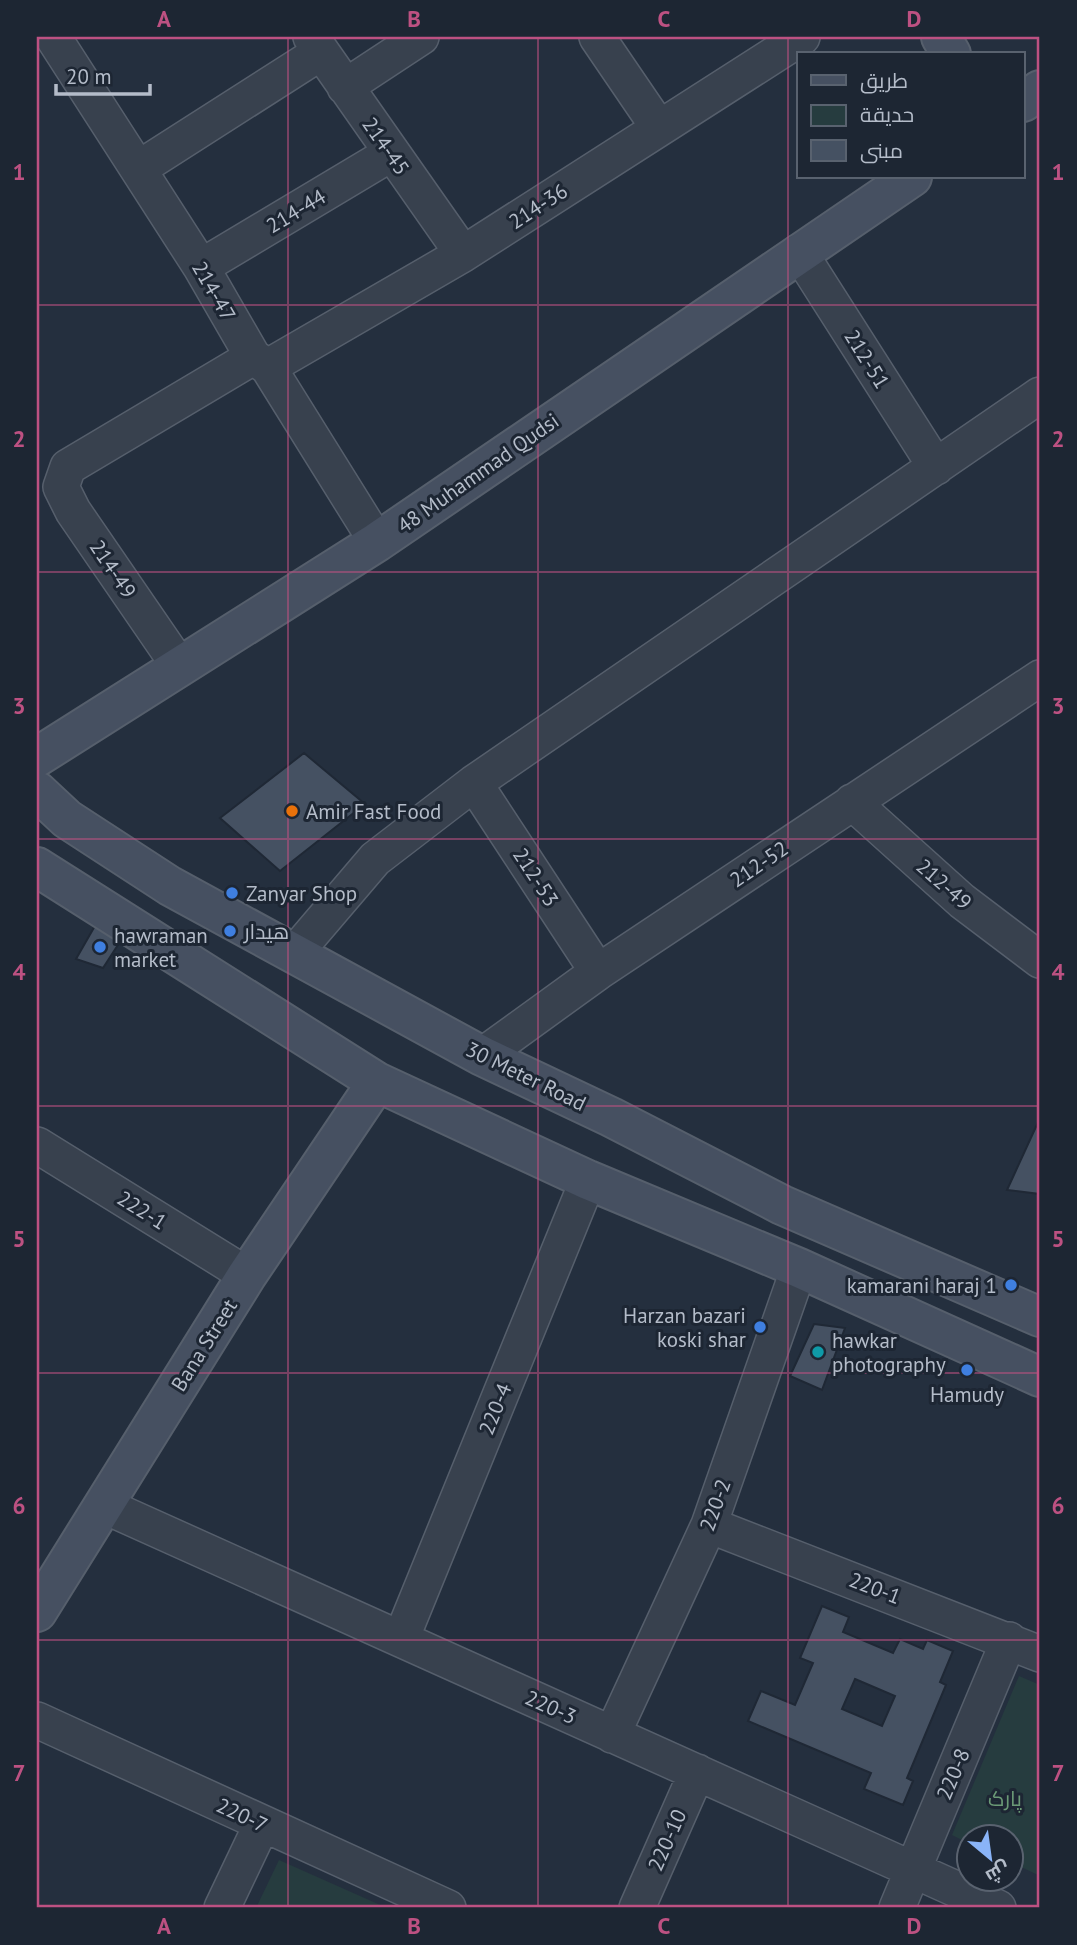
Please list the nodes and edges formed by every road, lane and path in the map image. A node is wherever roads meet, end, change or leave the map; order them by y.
1 (53, 37) edge
2 (421, 37) edge
3 (597, 37) edge
4 (802, 37) edge
5 (316, 44) edge
6 (345, 87) junction
7 (1040, 90) edge
8 (1024, 101) edge
9 (659, 128) junction
10 (390, 154) junction
11 (138, 169) junction
12 (910, 178) edge
13 (799, 252) junction
14 (463, 254) junction
15 (201, 267) junction
16 (260, 362) junction
17 (1040, 395) edge
18 (68, 467) joint
19 (936, 467) junction
20 (377, 542) junction
21 (180, 667) junction
22 (1040, 678) edge
23 (37, 757) edge
24 (474, 783) junction
25 (37, 791) edge
26 (852, 802) junction
27 (37, 867) edge
28 (220, 913) junction
29 (294, 954) junction
30 (1040, 960) edge
31 (187, 962) junction
32 (598, 972) junction
33 (482, 1056) junction
34 (377, 1082) junction
35 (37, 1145) edge
36 (589, 1180) junction
37 (782, 1205) junction
38 (763, 1254) junction
39 (799, 1268) junction
40 (247, 1275) junction
41 (1040, 1317) edge
42 (1040, 1377) edge
43 (105, 1506) junction
44 (709, 1525) junction
45 (37, 1612) edge
46 (401, 1639) junction
47 (1025, 1647) edge
48 (37, 1720) edge
49 (612, 1735) junction
50 (696, 1772) junction
51 (262, 1824) junction
52 (913, 1870) junction
53 (222, 1908) edge
54 (448, 1908) edge
55 (637, 1908) edge
56 (897, 1908) edge
57 (998, 1908) edge

1 - 11 street, 214-47
2 - 6 street
3 - 9 street
4 - 9 street, 214-36
5 - 6 street, 214-45
5 - 11 street
6 - 10 street, 214-45
7 - 8 main road
9 - 14 street, 214-36
10 - 14 street, 214-45
10 - 15 street, 214-44
11 - 15 street, 214-47
12 - 13 main road, 48 Muhammad Qudsi
13 - 19 street, 212-51
13 - 20 main road, 48 Muhammad Qudsi
14 - 16 street, 214-36
15 - 16 street, 214-47
16 - 18 street, 214-36
16 - 20 street, 214-47
17 - 19 street
18 - 21 street, 214-49
19 - 24 street
20 - 21 main road, 48 Muhammad Qudsi
21 - 23 main road, 48 Muhammad Qudsi
22 - 26 street, 212-52
24 - 29 street
24 - 32 street, 212-53
25 - 28 main road, 30 Meter Road
26 - 30 street, 212-49
26 - 32 street, 212-52
27 - 31 main road
28 - 29 main road, 30 Meter Road
28 - 31 main road
29 - 33 main road, 30 Meter Road
31 - 34 main road
32 - 33 street, 212-52
33 - 37 main road, 30 Meter Road
34 - 36 main road
34 - 40 main road, Bana Street
35 - 40 street, 222-1
36 - 38 main road
36 - 46 street, 220-4
37 - 38 main road
37 - 41 main road, 30 Meter Road
38 - 39 main road
39 - 42 main road
39 - 44 street, 220-2
40 - 43 main road, Bana Street
43 - 45 main road, Bana Street
43 - 46 street, 220-3
44 - 47 street, 220-1
44 - 49 street, 220-2
46 - 49 street, 220-3
47 - 52 street, 220-8
48 - 51 street, 220-7
49 - 50 street, 220-3
50 - 52 street, 220-3
50 - 55 street, 220-10
51 - 53 street
51 - 54 street, 220-7
52 - 56 street, 220-8
52 - 57 street, 220-3

